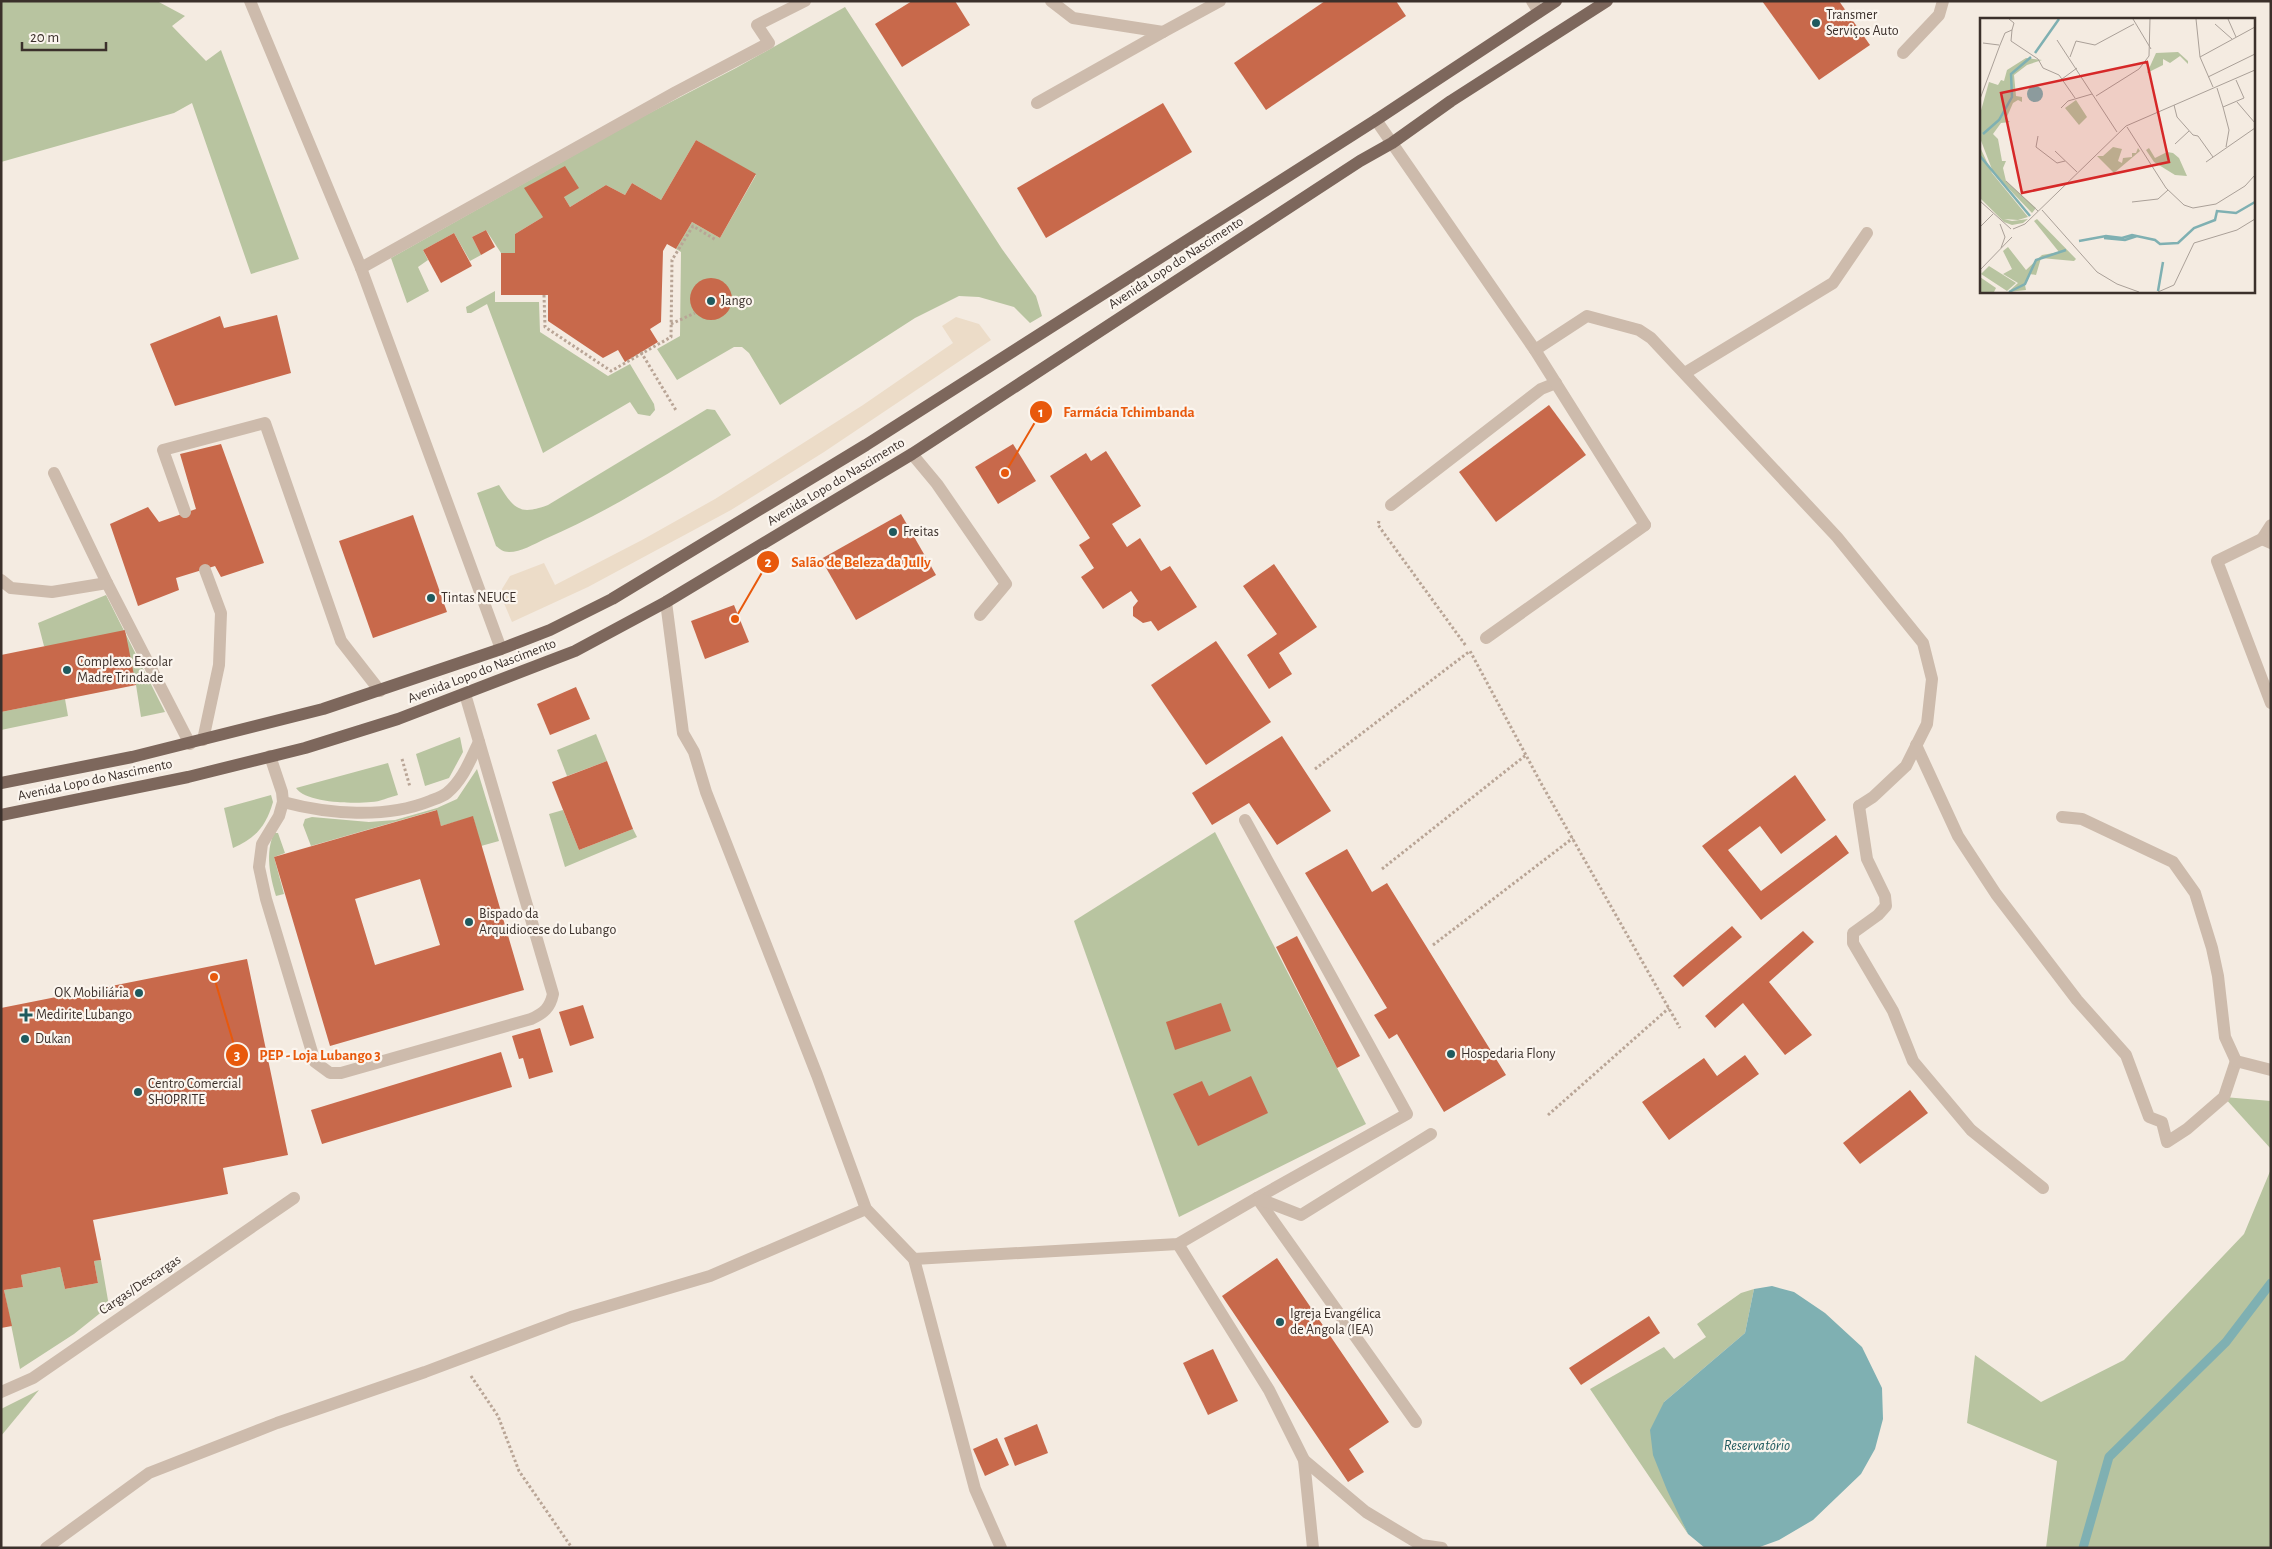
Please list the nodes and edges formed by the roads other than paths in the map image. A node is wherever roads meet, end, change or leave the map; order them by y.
1 (250, 1) edge
2 (805, 1) edge
3 (1051, 1) edge
4 (1220, 1) edge
5 (1556, 1) edge
6 (1607, 1) edge
7 (1943, 1) edge
8 (1535, 7) edge
9 (1163, 32) junction
10 (1903, 53) dead end
11 (1037, 103) dead end
12 (1376, 120) junction
13 (1392, 143) junction
14 (1867, 233) dead end
15 (361, 268) junction
16 (1535, 350) junction
17 (1685, 373) junction
18 (1556, 383) junction
19 (912, 454) junction
20 (54, 473) dead end
21 (1391, 505) road end
22 (185, 512) dead end
23 (2271, 525) edge
24 (2266, 541) edge
25 (205, 570) dead end
26 (1, 580) edge
27 (107, 584) junction
28 (666, 602) junction
29 (980, 615) dead end
30 (1486, 638) road end
31 (501, 649) junction
32 (380, 691) junction
33 (465, 694) junction
34 (2271, 703) edge
35 (203, 740) junction
36 (479, 742) junction
37 (190, 744) junction
38 (1916, 745) junction
39 (270, 756) junction
40 (1, 783) edge
41 (283, 802) junction
42 (1, 815) edge
43 (2062, 817) dead end
44 (1245, 820) dead end
45 (2236, 1061) junction
46 (2271, 1070) edge
47 (1430, 1134) dead end
48 (2043, 1188) dead end
49 (294, 1198) dead end
50 (1257, 1198) junction
51 (866, 1209) junction
52 (1178, 1244) junction
53 (914, 1259) junction
54 (1, 1392) edge
55 (1416, 1422) dead end
56 (1304, 1460) junction
57 (46, 1548) edge
58 (1000, 1548) edge
59 (1313, 1548) edge
60 (1442, 1548) edge

1 - 15 street
2 - 15 street
3 - 9 street
4 - 9 street
5 - 8 main road, Avenida Lopo do Nascimento
6 - 13 main road, Avenida Lopo do Nascimento
7 - 10 street
8 - 12 main road, Avenida Lopo do Nascimento
9 - 11 street
12 - 13 street
12 - 31 main road, Avenida Lopo do Nascimento
13 - 16 street
13 - 19 main road, Avenida Lopo do Nascimento
14 - 17 street
15 - 31 street
16 - 17 street
16 - 18 street
17 - 38 street
18 - 21 street
18 - 30 street
19 - 28 main road, Avenida Lopo do Nascimento
19 - 29 street
20 - 27 street
22 - 32 street
23 - 24 street
24 - 34 street
25 - 35 street
26 - 27 street
27 - 37 street
28 - 33 main road, Avenida Lopo do Nascimento
28 - 51 street
31 - 32 main road, Avenida Lopo do Nascimento
32 - 35 main road, Avenida Lopo do Nascimento
33 - 36 street
33 - 39 main road, Avenida Lopo do Nascimento
35 - 37 main road, Avenida Lopo do Nascimento
36 - 41 street
36 - 41 street
37 - 40 main road, Avenida Lopo do Nascimento
38 - 45 street
38 - 48 street
39 - 41 street
39 - 42 main road, Avenida Lopo do Nascimento
43 - 45 street
44 - 50 street
45 - 46 street
47 - 50 street
49 - 54 street, Cargas/Descargas
50 - 52 street
50 - 55 street
51 - 53 street
51 - 57 street
52 - 53 street
52 - 56 street
53 - 58 street
56 - 59 street
56 - 60 street

